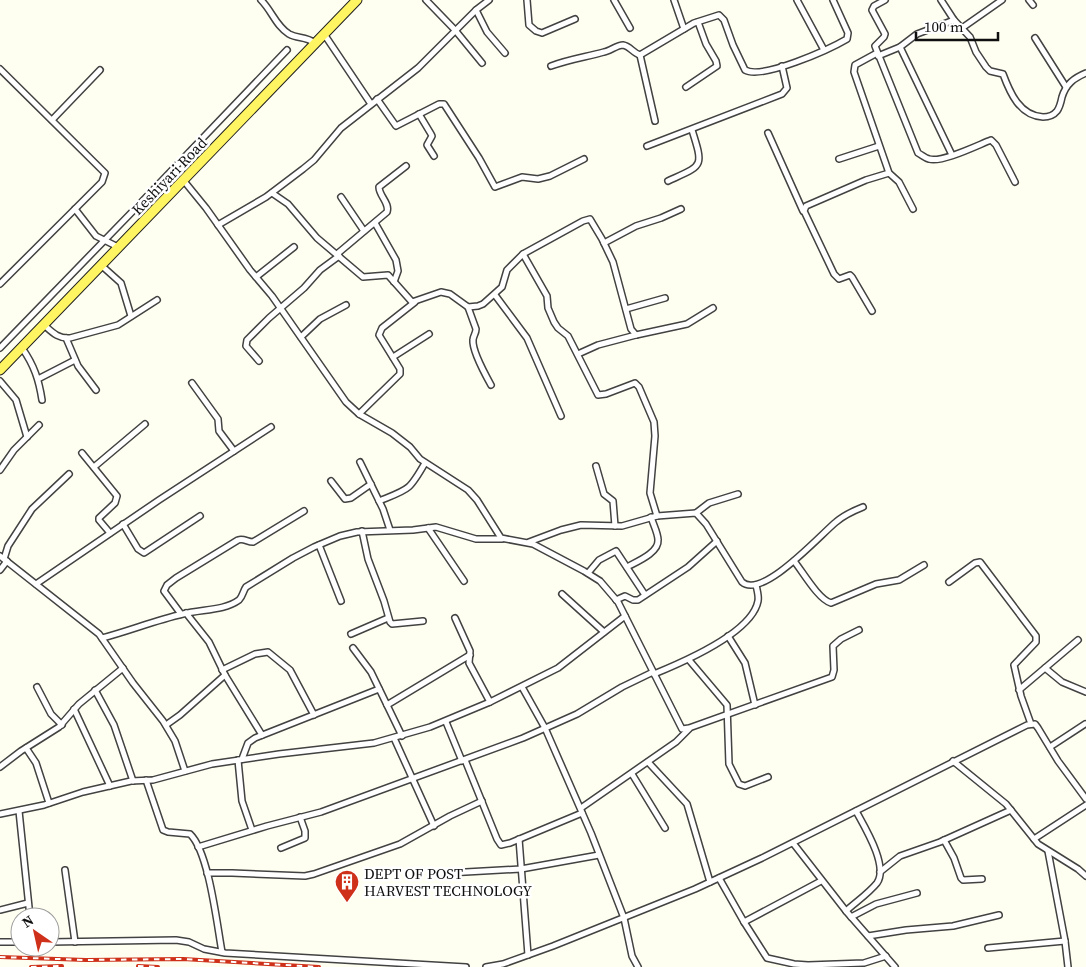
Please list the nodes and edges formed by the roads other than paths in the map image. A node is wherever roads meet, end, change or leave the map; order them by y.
1 (261, 0) edge
2 (357, 0) edge
3 (426, 0) edge
4 (488, 0) edge
5 (527, 0) edge
6 (614, 0) edge
7 (674, 0) edge
8 (797, 0) edge
9 (833, 0) edge
10 (885, 0) edge
11 (941, 0) edge
12 (1002, 0) edge
13 (1028, 0) edge
14 (1033, 5) dead end
15 (476, 10) junction
16 (575, 20) dead end
17 (954, 20) junction
18 (698, 22) junction
19 (630, 28) dead end
20 (962, 28) junction
21 (684, 29) junction
22 (455, 30) junction
23 (324, 34) junction
24 (1035, 38) dead end
25 (315, 43) junction
26 (900, 47) junction
27 (287, 50) dead end
28 (824, 50) junction
29 (506, 53) dead end
30 (640, 54) junction
31 (878, 55) junction
32 (482, 63) dead end
33 (551, 66) dead end
34 (782, 66) junction
35 (0, 69) edge
36 (100, 70) dead end
37 (1086, 73) edge
38 (686, 87) dead end
39 (1066, 87) junction
40 (377, 99) junction
41 (371, 104) junction
42 (419, 114) junction
43 (52, 120) junction
44 (655, 121) dead end
45 (692, 130) junction
46 (768, 133) dead end
47 (647, 146) dead end
48 (879, 146) junction
49 (952, 155) junction
50 (434, 156) dead end
51 (584, 159) dead end
52 (839, 159) dead end
53 (406, 166) dead end
54 (888, 173) junction
55 (184, 181) junction
56 (668, 182) dead end
57 (1016, 182) dead end
58 (272, 193) junction
59 (341, 196) dead end
60 (75, 209) junction
61 (681, 209) dead end
62 (913, 209) dead end
63 (804, 211) junction
64 (375, 223) junction
65 (218, 225) junction
66 (364, 232) junction
67 (104, 241) junction
68 (604, 243) junction
69 (294, 247) dead end
70 (119, 248) junction
71 (523, 254) junction
72 (338, 255) junction
73 (102, 266) junction
74 (256, 277) junction
75 (394, 282) junction
76 (0, 284) edge
77 (494, 295) junction
78 (665, 298) dead end
79 (157, 300) dead end
80 (415, 302) junction
81 (346, 305) dead end
82 (468, 306) junction
83 (280, 308) junction
84 (713, 308) dead end
85 (626, 309) junction
86 (872, 312) dead end
87 (131, 316) junction
88 (44, 325) junction
89 (429, 334) dead end
90 (636, 335) junction
91 (301, 337) junction
92 (66, 338) junction
93 (0, 348) edge
94 (22, 348) junction
95 (578, 354) junction
96 (393, 358) junction
97 (75, 360) junction
98 (259, 361) dead end
99 (0, 370) edge
100 (38, 380) junction
101 (0, 381) edge
102 (192, 384) dead end
103 (492, 385) dead end
104 (96, 390) dead end
105 (42, 400) dead end
106 (359, 414) junction
107 (561, 416) dead end
108 (145, 424) dead end
109 (39, 425) dead end
110 (271, 427) dead end
111 (27, 437) junction
112 (234, 451) junction
113 (82, 453) dead end
114 (360, 462) dead end
115 (425, 462) junction
116 (596, 466) dead end
117 (94, 467) junction
118 (0, 470) edge
119 (69, 474) dead end
120 (332, 481) dead end
121 (371, 484) junction
122 (738, 494) dead end
123 (379, 501) junction
124 (863, 507) dead end
125 (304, 511) dead end
126 (696, 513) junction
127 (200, 516) dead end
128 (654, 517) junction
129 (123, 524) junction
130 (615, 526) junction
131 (428, 528) junction
132 (390, 530) junction
133 (362, 531) junction
134 (110, 533) junction
135 (503, 539) junction
136 (717, 541) junction
137 (529, 542) junction
138 (319, 545) junction
139 (3, 559) edge
140 (794, 561) junction
141 (924, 565) dead end
142 (627, 567) junction
143 (0, 570) edge
144 (588, 573) junction
145 (464, 581) dead end
146 (949, 582) dead end
147 (36, 584) junction
148 (756, 585) junction
149 (562, 594) dead end
150 (644, 596) junction
151 (616, 600) junction
152 (341, 601) dead end
153 (183, 614) junction
154 (625, 616) junction
155 (388, 618) junction
156 (455, 618) dead end
157 (423, 621) dead end
158 (859, 630) dead end
159 (604, 632) junction
160 (351, 634) dead end
161 (728, 636) junction
162 (102, 638) junction
163 (1078, 640) dead end
164 (353, 648) dead end
165 (470, 655) junction
166 (689, 660) junction
167 (123, 668) junction
168 (1045, 668) junction
169 (224, 673) junction
170 (654, 673) junction
171 (37, 687) dead end
172 (522, 687) junction
173 (379, 688) junction
174 (95, 690) junction
175 (1020, 690) junction
176 (1086, 692) edge
177 (490, 702) junction
178 (387, 705) junction
179 (754, 705) junction
180 (74, 709) junction
181 (728, 714) junction
182 (314, 715) junction
183 (446, 722) junction
184 (1031, 724) junction
185 (1085, 724) edge
186 (62, 725) junction
187 (166, 725) junction
188 (545, 728) junction
189 (689, 728) junction
190 (262, 735) junction
191 (402, 736) junction
192 (394, 738) junction
193 (1050, 747) junction
194 (26, 748) junction
195 (240, 759) junction
196 (464, 760) junction
197 (648, 762) junction
198 (953, 762) junction
199 (0, 767) edge
200 (186, 771) junction
201 (632, 774) junction
202 (768, 777) dead end
203 (413, 779) junction
204 (146, 780) junction
205 (133, 781) junction
206 (110, 786) junction
207 (1086, 799) edge
208 (482, 801) junction
209 (49, 804) junction
210 (1086, 805) edge
211 (582, 810) junction
212 (1010, 810) junction
213 (19, 811) junction
214 (856, 811) junction
215 (0, 814) edge
216 (300, 817) junction
217 (434, 826) junction
218 (665, 828) dead end
219 (252, 830) junction
220 (519, 839) junction
221 (1034, 839) junction
222 (944, 840) junction
223 (793, 842) junction
224 (198, 847) junction
225 (281, 848) dead end
226 (1048, 851) junction
227 (600, 855) junction
228 (521, 869) junction
229 (65, 870) dead end
230 (880, 872) junction
231 (207, 873) junction
232 (448, 873) dead end
233 (1086, 876) edge
234 (719, 878) junction
235 (982, 879) dead end
236 (821, 881) junction
237 (710, 882) junction
238 (917, 893) dead end
239 (28, 903) junction
240 (29, 907) edge
241 (0, 910) edge
242 (846, 911) junction
243 (999, 915) dead end
244 (851, 917) junction
245 (624, 918) junction
246 (744, 922) junction
247 (868, 936) junction
248 (1065, 941) junction
249 (60, 942) edge
250 (76, 942) junction
251 (988, 948) dead end
252 (222, 952) junction
253 (528, 955) junction
254 (886, 956) junction
255 (466, 967) edge
256 (486, 967) edge
257 (638, 967) edge
258 (895, 967) edge
259 (1068, 967) edge

1 - 25 street
2 - 23 main road, Keshiyari Road
3 - 22 street
4 - 15 street
5 - 16 street
6 - 19 street
7 - 21 street
8 - 28 street
9 - 28 street
10 - 31 street
11 - 17 street
12 - 20 street
13 - 14 street
15 - 22 street
15 - 29 street
17 - 20 street
17 - 26 street
18 - 21 street
18 - 34 street
18 - 38 street
20 - 39 street
21 - 30 street
22 - 32 street
22 - 40 street
23 - 25 main road, Keshiyari Road
23 - 41 street
24 - 39 street
25 - 55 main road, Keshiyari Road
26 - 31 street
26 - 49 street
27 - 67 street
28 - 34 street
30 - 33 street
30 - 44 street
31 - 48 street
31 - 49 street
34 - 45 street
35 - 43 street
36 - 43 street
37 - 39 street
40 - 41 street
40 - 42 street
41 - 58 street
42 - 50 street
42 - 51 street
43 - 60 street
45 - 47 street
45 - 56 street
46 - 63 street
48 - 52 street
48 - 54 street
49 - 57 street
53 - 64 street
54 - 62 street
54 - 63 street
55 - 65 street
55 - 70 main road, Keshiyari Road
58 - 65 street
58 - 72 street
59 - 66 street
60 - 67 street
60 - 76 street
61 - 68 street
63 - 86 street
64 - 66 street
64 - 75 street
65 - 74 street
66 - 72 street
67 - 70 street
67 - 93 street
68 - 71 street
68 - 85 street
69 - 74 street
70 - 73 main road, Keshiyari Road
71 - 77 street
71 - 95 street
72 - 75 street
72 - 83 street
73 - 87 street
73 - 88 main road, Keshiyari Road
74 - 83 street
75 - 80 street
77 - 82 street
77 - 107 street
78 - 85 street
79 - 87 street
80 - 82 street
80 - 96 street
81 - 91 street
82 - 103 street
83 - 91 street
83 - 98 street
84 - 90 street
85 - 90 street
87 - 92 street
88 - 92 street
88 - 94 main road, Keshiyari Road
89 - 96 street
90 - 95 street
91 - 106 street
92 - 97 street
94 - 99 main road, Keshiyari Road
94 - 100 street
95 - 128 street
96 - 106 street
97 - 100 street
97 - 104 street
100 - 105 street
101 - 111 street
102 - 112 street
106 - 115 street
108 - 117 street
109 - 111 street
110 - 112 street
111 - 118 street
112 - 129 street
113 - 117 street
114 - 121 street
115 - 123 street
115 - 135 street
116 - 130 street
117 - 134 street
119 - 139 street
120 - 121 street
121 - 123 street
122 - 126 street
123 - 132 street
124 - 140 street
125 - 153 street
126 - 128 street
126 - 136 street
127 - 129 street
128 - 130 street
128 - 142 street
129 - 134 street
130 - 137 street
131 - 132 street
131 - 135 street
131 - 145 street
132 - 133 street
133 - 138 street
133 - 155 street
134 - 147 street
135 - 137 street
136 - 148 street
136 - 150 street
137 - 144 street
138 - 152 street
138 - 153 street
139 - 143 street
139 - 147 street
140 - 141 street
140 - 148 street
142 - 144 street
142 - 150 street
144 - 151 street
146 - 175 street
147 - 162 street
148 - 161 street
149 - 159 street
150 - 151 street
151 - 154 street
153 - 162 street
153 - 169 street
154 - 159 street
154 - 170 street
155 - 157 street
155 - 160 street
156 - 165 street
158 - 179 street
159 - 172 street
161 - 166 street
161 - 179 street
162 - 167 street
163 - 168 street
164 - 173 street
165 - 177 street
165 - 178 street
166 - 170 street
166 - 181 street
167 - 174 street
167 - 187 street
168 - 175 street
168 - 176 street
169 - 182 street
169 - 187 street
169 - 190 street
170 - 188 street
170 - 189 street
171 - 186 street
172 - 177 street
172 - 188 street
173 - 178 street
173 - 182 street
174 - 180 street
174 - 205 street
175 - 184 street
177 - 183 street
178 - 191 street
179 - 181 street
180 - 186 street
180 - 206 street
181 - 189 street
181 - 202 street
182 - 190 street
183 - 191 street
183 - 196 street
184 - 193 street
184 - 198 street
185 - 193 street
186 - 194 street
187 - 200 street
188 - 196 street
188 - 211 street
189 - 197 street
190 - 195 street
191 - 192 street
192 - 195 street
192 - 203 street
193 - 207 street
194 - 199 street
194 - 209 street
195 - 200 street
195 - 219 street
196 - 203 street
196 - 208 street
197 - 201 street
197 - 237 street
198 - 212 street
198 - 214 street
200 - 204 street
201 - 211 street
201 - 218 street
203 - 216 street
203 - 217 street
204 - 205 street
204 - 224 street
205 - 206 street
206 - 209 street
208 - 217 street
208 - 220 street
209 - 213 street
210 - 221 street
211 - 220 street
211 - 227 street
212 - 221 street
212 - 222 street
213 - 215 street
213 - 239 street
214 - 223 street
214 - 230 street
216 - 219 street
216 - 225 street
217 - 231 street
219 - 224 street
220 - 228 street
221 - 226 street
222 - 230 street
222 - 235 street
223 - 234 street
223 - 236 street
224 - 231 street
226 - 233 street
226 - 248 street
227 - 228 street
227 - 245 street
228 - 232 street
228 - 253 street
229 - 250 street
230 - 242 street
231 - 252 street
234 - 237 street
234 - 246 street
236 - 242 street
236 - 246 street
237 - 245 street
238 - 244 street
239 - 240 street
239 - 241 street
242 - 244 street
243 - 247 street
244 - 247 street
245 - 253 street
245 - 257 street
246 - 254 street
247 - 254 street
248 - 251 street
248 - 259 street
249 - 250 street
250 - 252 street
252 - 255 street
253 - 256 street
254 - 258 street

